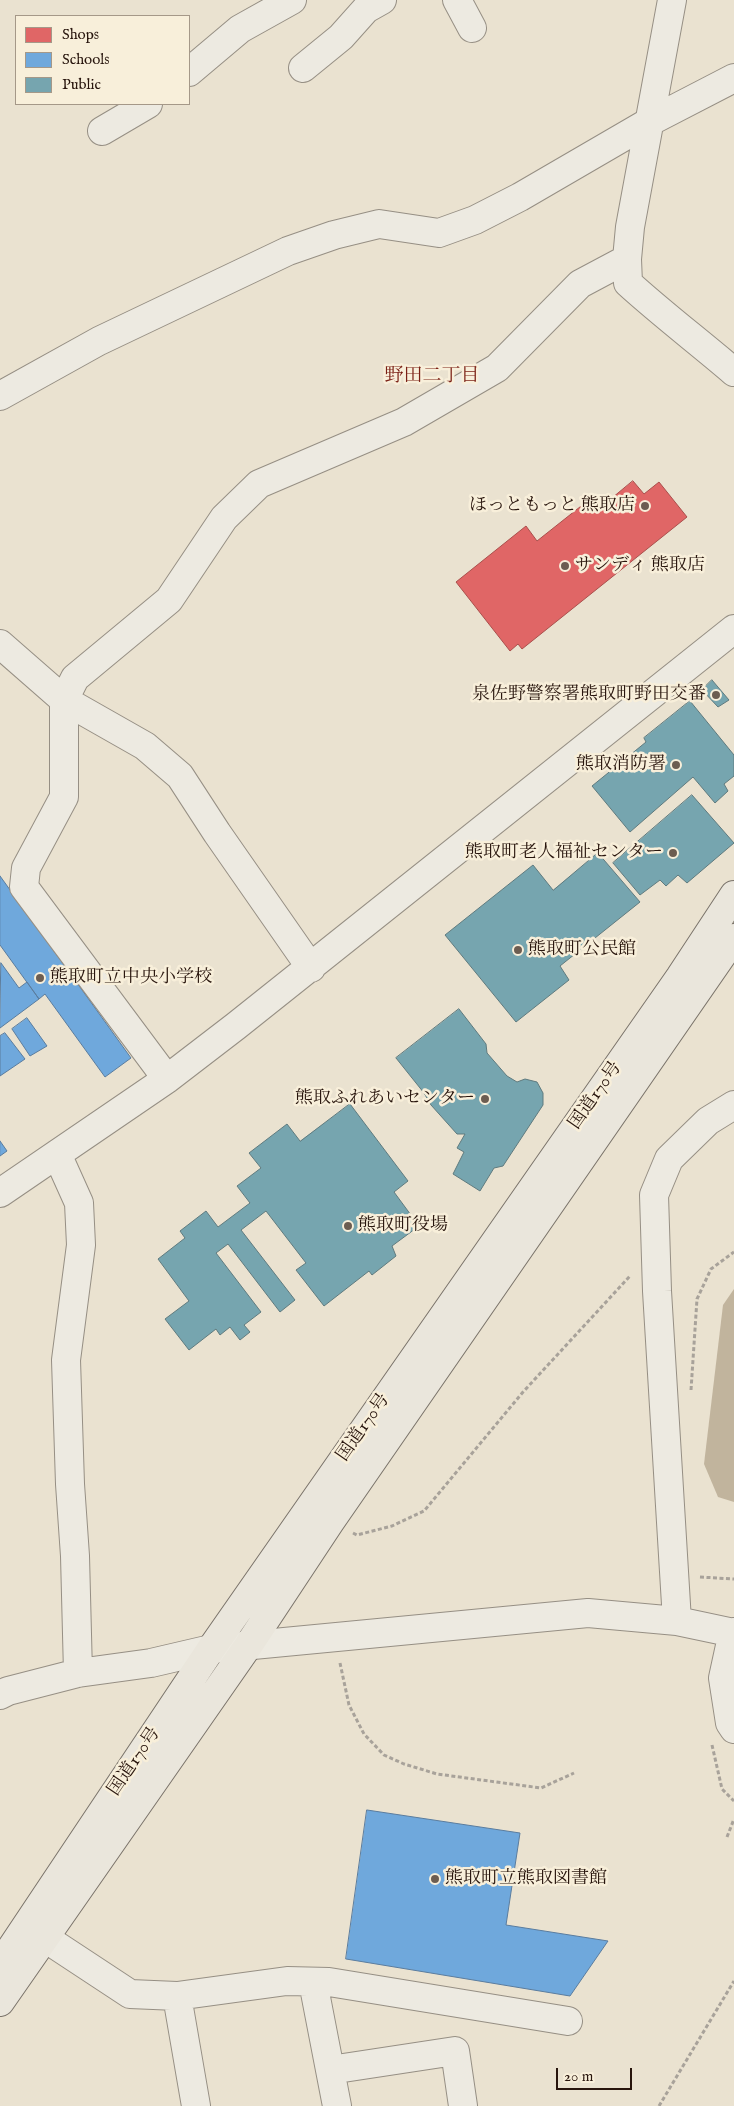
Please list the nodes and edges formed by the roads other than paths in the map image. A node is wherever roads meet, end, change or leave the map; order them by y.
1 (292, 0) edge
2 (382, 0) edge
3 (457, 0) edge
4 (672, 0) edge
5 (472, 28) dead end
6 (303, 68) dead end
7 (190, 71) edge
8 (734, 78) edge
9 (146, 105) edge
10 (649, 122) junction
11 (102, 131) dead end
12 (627, 258) junction
13 (734, 372) edge
14 (0, 396) edge
15 (734, 629) edge
16 (0, 644) edge
17 (64, 700) junction
18 (734, 895) edge
19 (734, 938) edge
20 (311, 968) junction
21 (167, 1079) junction
22 (734, 1105) edge
23 (57, 1154) junction
24 (0, 1193) edge
25 (677, 1621) junction
26 (734, 1632) edge
27 (248, 1646) junction
28 (211, 1649) junction
29 (78, 1673) junction
30 (0, 1695) edge
31 (722, 1732) edge
32 (45, 1938) junction
33 (0, 1965) edge
34 (313, 1982) junction
35 (178, 1996) junction
36 (0, 2002) edge
37 (568, 2021) dead end
38 (330, 2070) junction
39 (196, 2106) edge
40 (337, 2106) edge
41 (463, 2106) edge

1 - 7 street
2 - 6 street
3 - 5 street
4 - 10 street
8 - 10 street
9 - 11 street
10 - 12 street
10 - 14 street
12 - 13 street
12 - 17 street
15 - 20 street
16 - 17 street
17 - 20 street
17 - 21 street
18 - 28 highway, 国道170号
19 - 27 highway, 国道170号
20 - 21 street
21 - 23 street
22 - 25 street
23 - 24 street
23 - 29 street
25 - 26 street
25 - 27 street
26 - 31 street
27 - 28 street
27 - 32 highway, 国道170号
28 - 29 street
28 - 33 highway, 国道170号
29 - 30 street
32 - 35 street
32 - 36 highway, 国道170号
34 - 35 street
34 - 37 street
34 - 38 street
35 - 39 street
38 - 40 street
38 - 41 street

